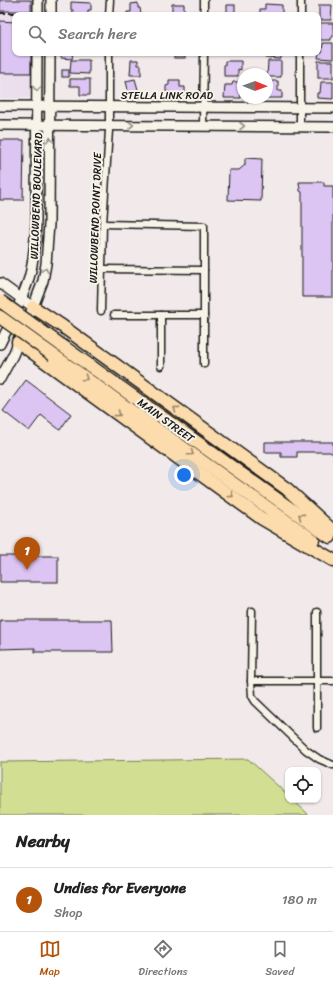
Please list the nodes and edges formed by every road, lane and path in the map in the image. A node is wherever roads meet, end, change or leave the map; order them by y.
1 (38, 0) edge
2 (51, 0) edge
3 (110, 0) edge
4 (204, 0) edge
5 (301, 0) edge
6 (38, 12) edge
7 (51, 12) edge
8 (110, 12) edge
9 (204, 12) edge
10 (301, 12) edge
11 (37, 56) edge
12 (50, 56) edge
13 (109, 56) edge
14 (204, 56) edge
15 (300, 56) edge
16 (0, 106) edge
17 (37, 106) junction
18 (50, 106) junction
19 (109, 107) junction
20 (204, 108) junction
21 (300, 108) junction
22 (333, 108) edge
23 (0, 125) edge
24 (36, 125) junction
25 (50, 125) junction
26 (109, 125) junction
27 (203, 126) junction
28 (300, 127) junction
29 (333, 127) edge
30 (36, 223) junction
31 (49, 224) junction
32 (103, 224) junction
33 (102, 269) junction
34 (204, 270) junction
35 (0, 283) edge
36 (0, 289) edge
37 (0, 296) edge
38 (22, 298) junction
39 (0, 301) edge
40 (33, 307) junction
41 (101, 311) dead end
42 (114, 314) dead end
43 (161, 315) junction
44 (204, 315) junction
45 (0, 317) edge
46 (62, 326) junction
47 (3, 331) edge
48 (18, 342) junction
49 (0, 344) edge
50 (48, 357) junction
51 (204, 364) dead end
52 (161, 366) dead end
53 (0, 379) edge
54 (333, 531) edge
55 (333, 539) edge
56 (333, 554) edge
57 (333, 560) edge
58 (252, 611) dead end
59 (317, 612) dead end
60 (252, 681) junction
61 (317, 681) junction
62 (333, 681) edge
63 (317, 728) dead end
64 (333, 765) edge

1 - 6 main road
2 - 7 main road
3 - 8 street
4 - 9 street
5 - 10 street
11 -> 17 main road, WILLOWBEND BOULEVARD
12 - 18 main road, WILLOWBEND BOULEVARD
13 - 19 street, WILLOWBEND POINT DRIVE
14 - 20 street
15 - 21 street
16 - 17 main road, STELLA LINK ROAD
17 - 18 main road, STELLA LINK ROAD
17 - 24 main road, WILLOWBEND BOULEVARD
18 - 19 main road, STELLA LINK ROAD
18 - 25 main road, WILLOWBEND BOULEVARD
19 - 20 main road, STELLA LINK ROAD
19 - 26 street, WILLOWBEND POINT DRIVE
20 - 21 main road, STELLA LINK ROAD
20 - 27 street
21 - 22 main road, STELLA LINK ROAD
21 - 28 street
23 - 24 main road
24 - 25 main road
24 - 30 main road, WILLOWBEND BOULEVARD
25 - 26 main road
31 -> 25 main road, WILLOWBEND BOULEVARD
26 -> 27 main road
26 - 32 street, WILLOWBEND POINT DRIVE
27 -> 28 main road
28 - 29 main road
30 - 31 main road
30 - 38 main road, WILLOWBEND BOULEVARD
40 -> 31 main road, WILLOWBEND BOULEVARD
32 - 33 street, WILLOWBEND POINT DRIVE
32 - 34 street
33 - 34 street
33 - 41 street, WILLOWBEND POINT DRIVE
34 - 44 street
35 - 38 main road
36 - 37 main road
38 - 40 main road
38 - 47 main road, WILLOWBEND BOULEVARD
55 -> 39 highway, MAIN STREET, bridge
40 - 46 highway
40 - 48 main road, WILLOWBEND BOULEVARD
42 - 43 street
43 - 44 street
43 - 52 street
44 - 51 street
45 - 50 highway, MAIN STREET, bridge
46 - 50 highway
54 -> 46 highway
47 - 48 main road
47 - 49 main road, WILLOWBEND BOULEVARD
48 - 50 highway
48 - 53 main road, WILLOWBEND BOULEVARD
50 -> 56 highway, MAIN STREET
50 -> 57 highway
58 - 60 street
59 - 61 street
60 - 61 street
60 - 64 street
61 - 62 street
61 - 63 street

